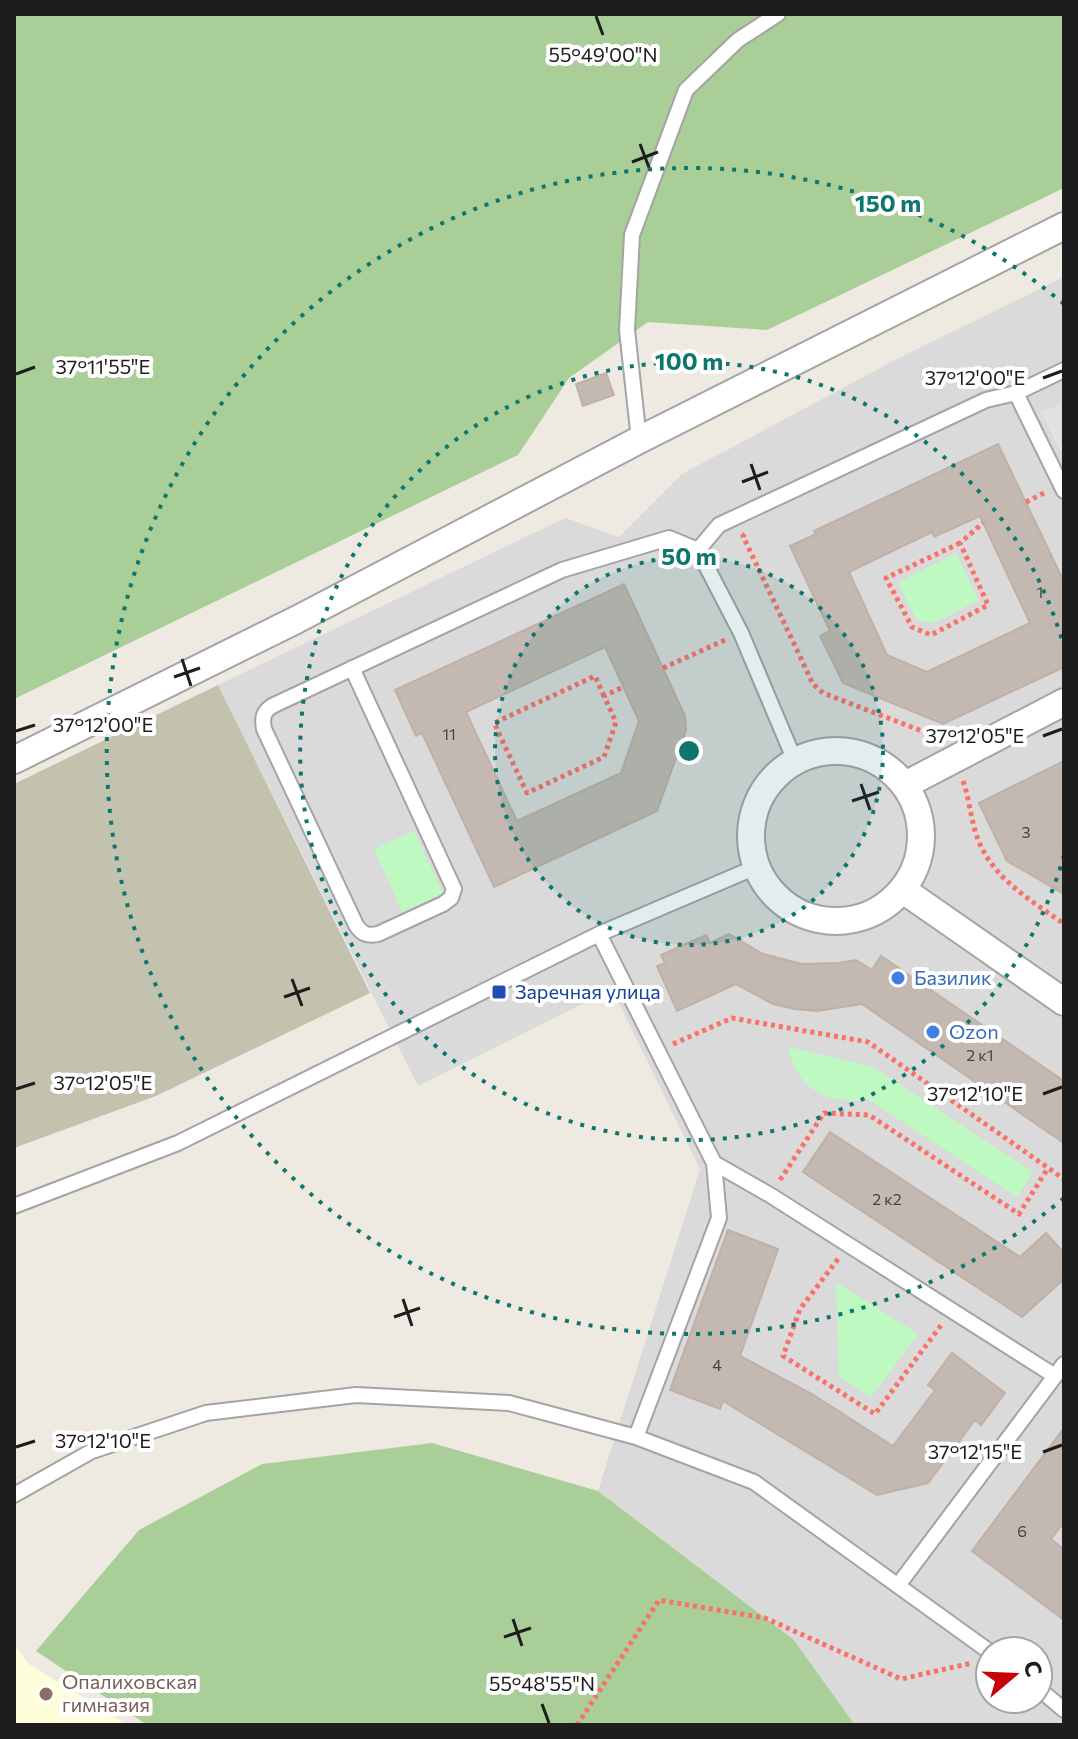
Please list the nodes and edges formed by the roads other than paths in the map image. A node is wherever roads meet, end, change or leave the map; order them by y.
1 (778, 14) edge
2 (1064, 226) edge
3 (1064, 370) edge
4 (1016, 393) junction
5 (639, 440) junction
6 (1057, 490) edge
7 (698, 550) junction
8 (352, 668) junction
9 (1064, 702) edge
10 (14, 760) edge
11 (795, 761) junction
12 (905, 785) junction
13 (756, 867) junction
14 (903, 890) junction
15 (599, 934) junction
16 (1064, 1002) edge
17 (714, 1163) junction
18 (14, 1206) edge
19 (1060, 1370) edge
20 (636, 1437) junction
21 (14, 1495) edge
22 (899, 1584) junction
23 (974, 1640) edge

1 - 5 lane
2 - 5 street
3 - 4 lane
4 - 6 lane
4 - 7 lane
5 - 10 street
7 - 8 lane
7 - 11 lane
8 - 8 lane
9 - 12 street
11 - 12 street
11 - 13 street
12 - 14 street
13 - 14 street
13 - 15 lane
14 - 16 street
15 - 17 lane
15 - 18 lane
17 - 19 lane
17 - 20 lane
19 - 22 lane
20 - 21 lane
20 - 22 lane
22 - 23 lane

